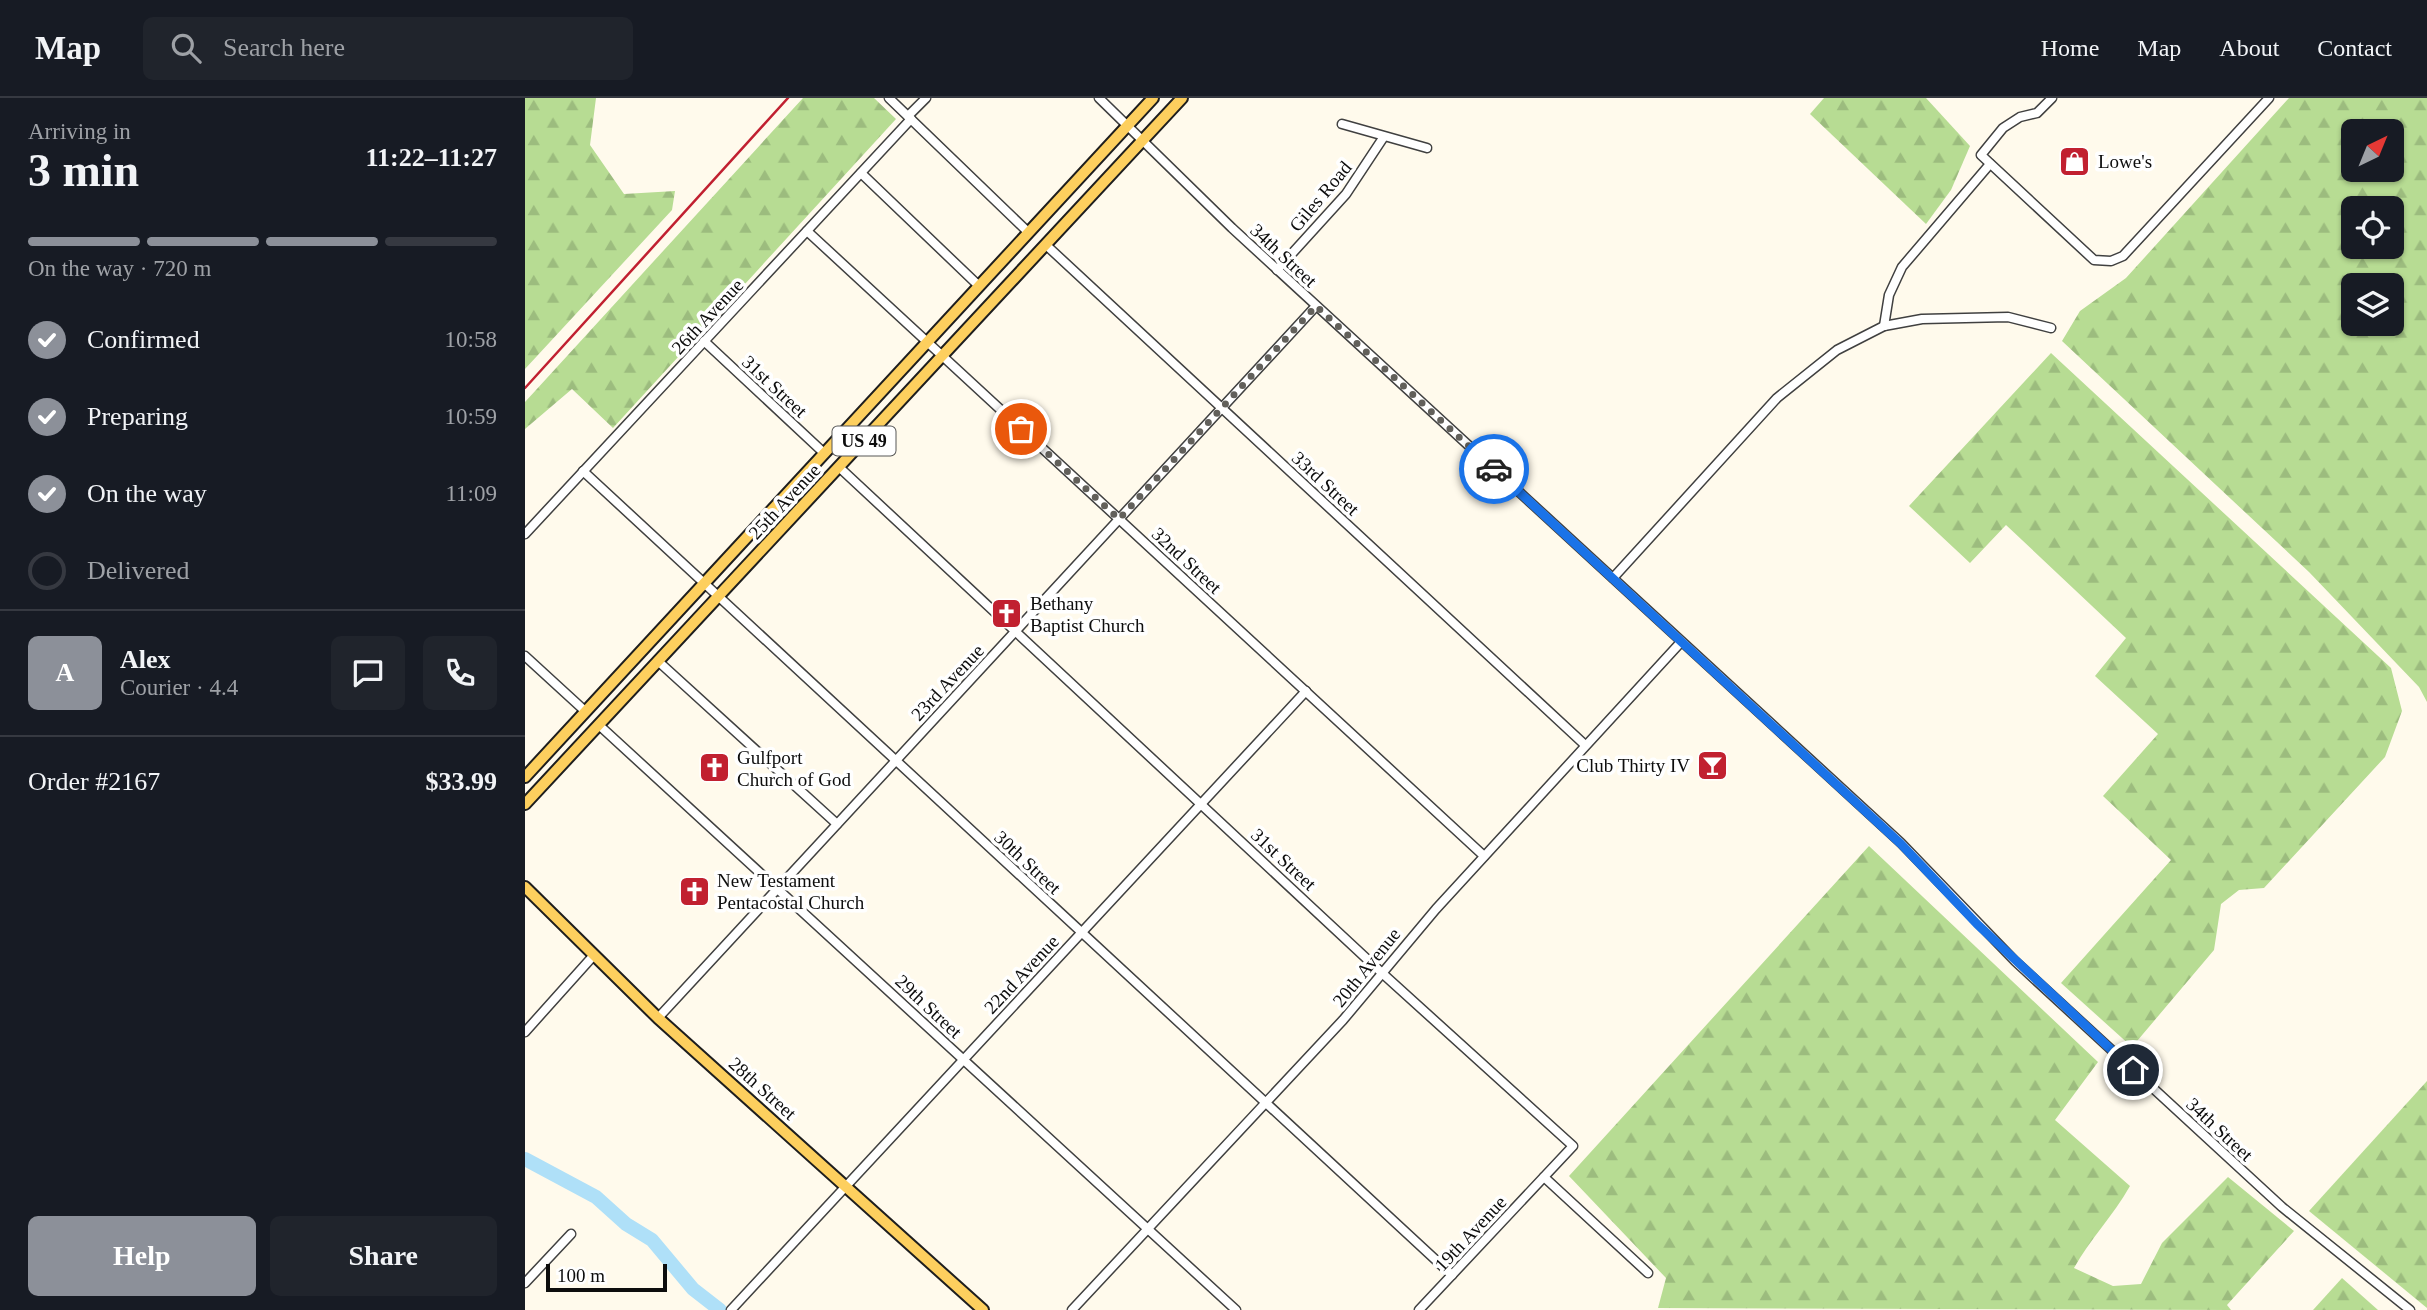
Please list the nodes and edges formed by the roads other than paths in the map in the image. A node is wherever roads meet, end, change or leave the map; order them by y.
1 (889, 98) edge
2 (926, 98) edge
3 (1099, 98) edge
4 (1153, 98) edge
5 (1182, 98) edge
6 (2052, 98) edge
7 (2269, 98) edge
8 (910, 118) junction
9 (1342, 124) dead end
10 (1126, 127) junction
11 (1383, 138) junction
12 (1141, 142) junction
13 (1427, 148) dead end
14 (1990, 164) junction
15 (861, 173) junction
16 (807, 231) junction
17 (1028, 232) junction
18 (1046, 245) junction
19 (1277, 270) junction
20 (979, 286) junction
21 (1316, 306) junction
22 (1884, 326) junction
23 (2050, 328) dead end
24 (704, 341) junction
25 (927, 342) junction
26 (943, 356) junction
27 (1222, 408) junction
28 (824, 453) junction
29 (840, 468) junction
30 (583, 471) junction
31 (1119, 519) junction
32 (525, 534) edge
33 (1613, 578) junction
34 (703, 583) junction
35 (719, 597) junction
36 (1016, 631) junction
37 (1681, 642) junction
38 (525, 656) edge
39 (659, 662) junction
40 (1306, 691) junction
41 (585, 711) junction
42 (600, 726) junction
43 (1584, 744) junction
44 (896, 761) junction
45 (525, 777) edge
46 (1201, 803) junction
47 (525, 804) edge
48 (837, 824) junction
49 (1484, 856) junction
50 (525, 887) edge
51 (778, 889) junction
52 (1081, 932) junction
53 (594, 955) junction
54 (1383, 974) junction
55 (658, 1018) junction
56 (525, 1032) edge
57 (963, 1059) junction
58 (1267, 1103) junction
59 (1544, 1177) junction
60 (846, 1187) junction
61 (1148, 1229) junction
62 (571, 1234) dead end
63 (1648, 1273) dead end
64 (1452, 1275) junction
65 (525, 1283) edge
66 (734, 1307) edge
67 (983, 1310) edge
68 (1072, 1310) edge
69 (1236, 1310) edge
70 (1419, 1310) edge
71 (2410, 1310) edge

1 - 8 street
2 - 8 street, 26th Avenue
3 - 10 street, 34th Street
4 - 10 main road, 25th Avenue / US 49
5 - 12 main road, 25th Avenue / US 49
6 - 14 street
7 - 14 street
8 - 15 street, 26th Avenue
8 - 17 street
9 - 11 street
10 - 12 street, 34th Street
10 - 17 main road, 25th Avenue / US 49
11 - 13 street
11 - 19 street, Giles Road
12 - 18 main road, 25th Avenue / US 49
12 - 19 street, 34th Street
14 - 22 street
15 - 16 street, 26th Avenue
15 - 20 street
16 - 24 street, 26th Avenue
16 - 25 street, 32nd Street
17 - 20 main road, 25th Avenue / US 49
18 - 26 main road, 25th Avenue / US 49
18 - 27 street, 33rd Street
19 - 21 street, 34th Street
20 - 25 main road, 25th Avenue / US 49
21 - 27 street, 23rd Avenue
21 - 33 street, 34th Street
22 - 23 street
22 - 33 street
24 - 28 street, 31st Street
24 - 30 street, 26th Avenue
25 - 26 street, 32nd Street
25 - 28 main road, 25th Avenue / US 49
26 - 29 main road, 25th Avenue / US 49
26 - 31 street, 32nd Street
27 - 31 street, 23rd Avenue
27 - 43 street, 33rd Street
28 - 34 main road, 25th Avenue / US 49
29 - 35 main road, 25th Avenue / US 49
29 - 36 street, 31st Street
30 - 32 street, 26th Avenue
30 - 34 street, 30th Street
31 - 36 street, 23rd Avenue
31 - 40 street, 32nd Street
33 - 37 street, 34th Street
34 - 35 street, 30th Street
34 - 41 main road, 25th Avenue / US 49
35 - 39 main road, 25th Avenue / US 49
35 - 44 street, 30th Street
36 - 44 street, 23rd Avenue
36 - 46 street, 31st Street
37 - 43 street, 20th Avenue
37 - 71 street, 34th Street
38 - 41 street
39 - 42 main road, 25th Avenue / US 49
39 - 48 street
40 - 46 street, 22nd Avenue
40 - 49 street, 32nd Street
41 - 45 main road, 25th Avenue / US 49
42 - 47 main road, 25th Avenue / US 49
42 - 51 street, 29th Street
43 - 49 street, 20th Avenue
44 - 48 street, 23rd Avenue
44 - 52 street, 30th Street
46 - 52 street, 22nd Avenue
46 - 54 street, 31st Street
48 - 51 street, 23rd Avenue
49 - 54 street, 20th Avenue
50 - 53 main road, 28th Street
51 - 55 street, 23rd Avenue
51 - 57 street, 29th Street
52 - 57 street, 22nd Avenue
52 - 58 street, 30th Street
53 - 55 main road, 28th Street
53 - 56 street
54 - 58 street, 20th Avenue
54 - 59 street, 31st Street
55 - 60 main road, 28th Street
57 - 60 street, 22nd Avenue
57 - 61 street, 29th Street
58 - 61 street, 20th Avenue
58 - 64 street, 30th Street
59 - 63 street
59 - 64 street, 19th Avenue
60 - 66 street, 22nd Avenue
60 - 67 main road, 28th Street
61 - 68 street, 20th Avenue
61 - 69 street, 29th Street
62 - 65 street
64 - 70 street, 19th Avenue

